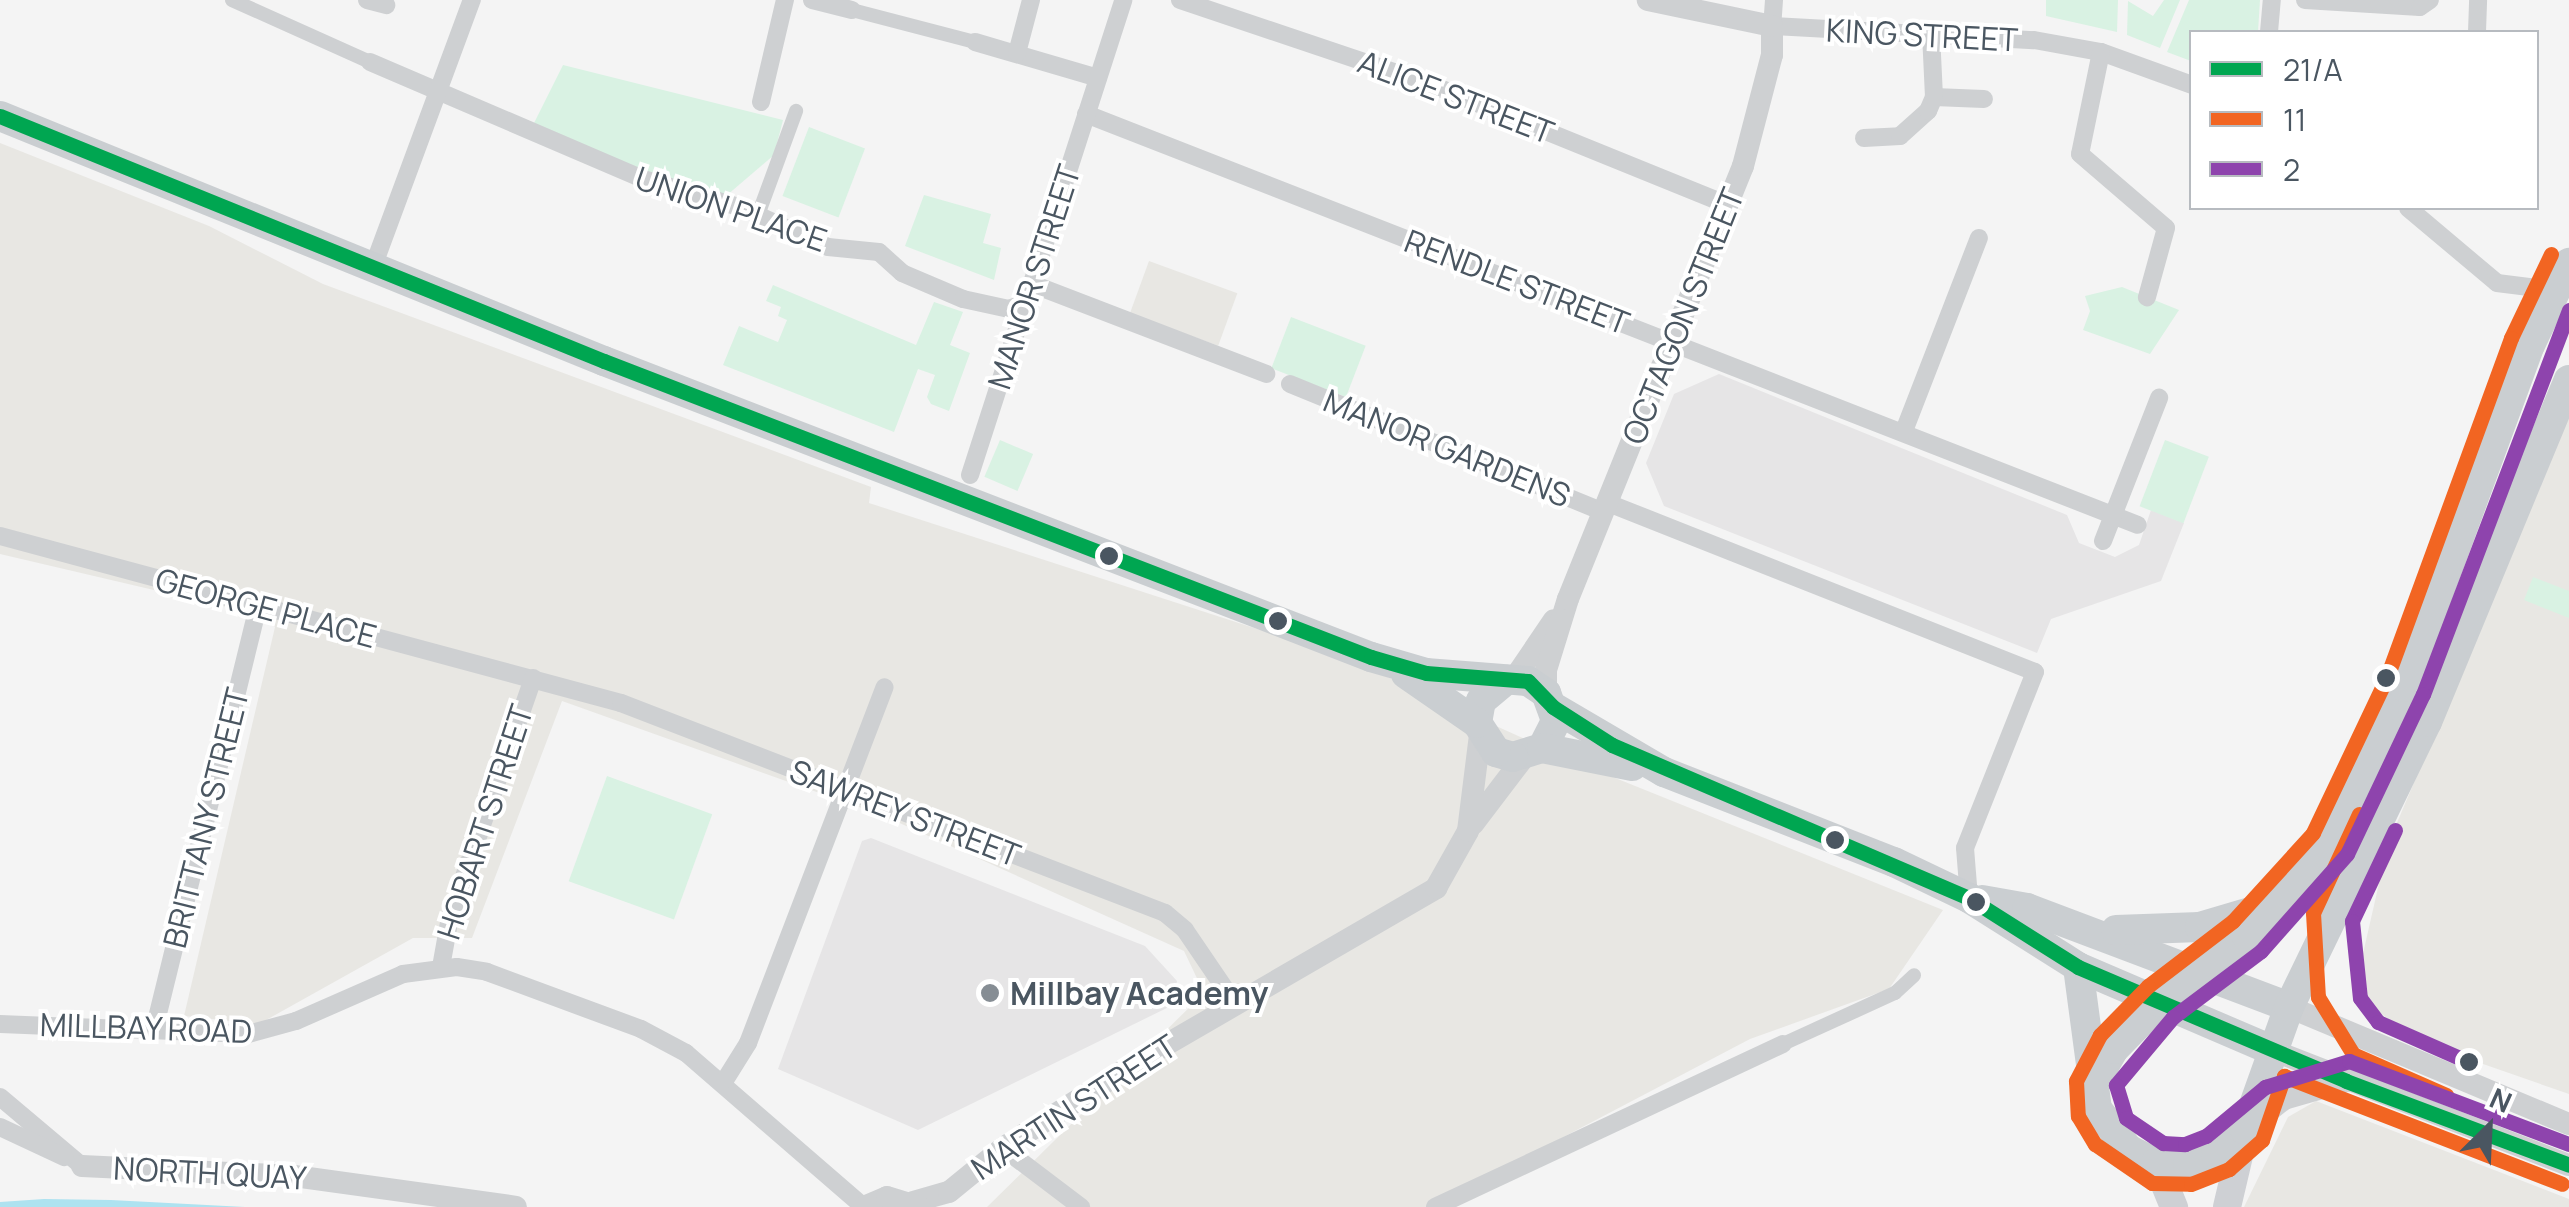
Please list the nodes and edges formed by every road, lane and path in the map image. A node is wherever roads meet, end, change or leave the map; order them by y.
1 (232, 0) edge
2 (367, 0) edge
3 (472, 0) edge
4 (785, 0) edge
5 (812, 0) edge
6 (1031, 0) edge
7 (1123, 0) edge
8 (1180, 0) edge
9 (1648, 0) edge
10 (1774, 0) edge
11 (2272, 0) edge
12 (2305, 0) edge
13 (2430, 0) edge
14 (2478, 0) edge
15 (386, 5) dead end
16 (852, 10) joint
17 (1772, 26) junction
18 (2269, 30) edge
19 (2476, 30) edge
20 (1931, 33) junction
21 (975, 42) joint
22 (1017, 52) junction
23 (2101, 52) junction
24 (370, 62) joint
25 (1098, 78) junction
26 (2189, 84) edge
27 (438, 88) junction
28 (1934, 98) junction
29 (1984, 99) dead end
30 (760, 102) dead end
31 (796, 111) dead end
32 (1086, 114) junction
33 (0, 116) edge
34 (1864, 138) dead end
35 (1728, 206) junction
36 (2410, 210) edge
37 (758, 215) junction
38 (1979, 238) dead end
39 (2569, 263) edge
40 (373, 267) junction
41 (1032, 284) junction
42 (2554, 290) junction
43 (2147, 297) dead end
44 (1026, 304) junction
45 (1671, 342) junction
46 (1266, 374) dead end
47 (2569, 380) edge
48 (1290, 384) dead end
49 (2159, 398) dead end
50 (1904, 432) junction
51 (970, 475) dead end
52 (1606, 507) junction
53 (2115, 515) junction
54 (2138, 525) dead end
55 (0, 536) edge
56 (2103, 540) dead end
57 (1568, 598) junction
58 (258, 606) junction
59 (1387, 662) junction
60 (533, 678) junction
61 (1510, 680) junction
62 (884, 687) dead end
63 (1549, 700) junction
64 (1479, 729) junction
65 (1534, 751) junction
66 (1664, 772) junction
67 (845, 790) junction
68 (1468, 830) junction
69 (1969, 898) junction
70 (2282, 902) junction
71 (2074, 924) junction
72 (441, 967) junction
73 (2078, 967) junction
74 (2202, 972) junction
75 (1914, 975) dead end
76 (2160, 1002) junction
77 (1236, 1005) junction
78 (2290, 1007) junction
79 (0, 1024) edge
80 (154, 1030) junction
81 (1783, 1044) joint
82 (2272, 1050) junction
83 (725, 1080) junction
84 (2096, 1080) junction
85 (2346, 1081) junction
86 (0, 1096) edge
87 (2569, 1124) edge
88 (0, 1128) edge
89 (2245, 1130) junction
90 (1003, 1148) junction
91 (2156, 1163) junction
92 (2569, 1164) edge
93 (82, 1166) junction
94 (916, 1204) edge
95 (516, 1207) edge
96 (864, 1207) edge
97 (1081, 1207) edge
98 (1435, 1207) edge
99 (2174, 1207) edge
100 (2227, 1207) edge

1 - 24 street
2 - 15 street
3 - 27 street
4 - 30 street
5 - 16 street
6 - 22 street
7 - 25 street, MANOR STREET
8 - 35 street, ALICE STREET
9 - 17 street, KING STREET
10 - 17 street
11 - 18 street
12 - 13 street
14 - 19 street
16 - 21 street
17 - 20 street, KING STREET
17 - 35 street, OCTAGON STREET
20 - 23 street, KING STREET
20 - 28 street
21 - 22 street
22 - 25 street
23 - 26 street, KING STREET
23 - 43 street
24 - 27 street, UNION PLACE
25 - 32 street, MANOR STREET
27 - 37 street, UNION PLACE
27 - 40 street
28 - 29 street
28 - 34 street
31 - 37 street
32 - 41 street, MANOR STREET
32 - 45 street, RENDLE STREET
33 - 40 main road
35 - 45 street, OCTAGON STREET
36 - 42 street
37 - 44 street, UNION PLACE
38 - 50 street
39 - 42 main road
40 - 59 main road
41 - 44 street, MANOR STREET
41 - 46 street
42 - 70 main road
44 - 51 street, MANOR STREET
45 - 50 street, RENDLE STREET
45 - 52 street, OCTAGON STREET
47 - 78 main road
48 - 52 street, MANOR GARDENS
49 - 53 street
50 - 53 street, RENDLE STREET
52 - 57 street, OCTAGON STREET
52 - 69 street, MANOR GARDENS
53 - 54 street, RENDLE STREET
53 - 56 street
55 - 58 street, GEORGE PLACE
57 - 61 street, OCTAGON STREET
57 - 63 street, OCTAGON STREET
58 - 60 street, GEORGE PLACE
58 - 80 street, BRITTANY STREET
59 - 61 main road
59 - 64 main road
60 - 67 street, SAWREY STREET
60 - 72 street, HOBART STREET
61 - 63 main road
61 - 64 main road
62 - 67 street
63 - 65 main road
63 - 66 main road
64 - 65 main road
64 - 68 street, MARTIN STREET
65 - 66 main road
65 - 68 street, MARTIN STREET
66 - 69 main road
67 - 77 street, SAWREY STREET
67 - 83 street
68 - 77 street, MARTIN STREET
69 - 71 main road
69 - 73 main road
70 - 71 main road
70 - 74 main road
71 - 74 main road
72 - 80 street, MILLBAY ROAD
72 - 83 street, MILLBAY ROAD
73 - 76 main road
73 - 84 main road
74 - 76 main road
74 - 78 main road
75 - 81 street
76 - 82 main road
76 - 84 main road
77 - 90 street, MARTIN STREET
78 - 82 main road
78 - 87 street
79 - 80 street, MILLBAY ROAD
81 - 98 street
82 - 85 street
82 - 89 main road
83 - 96 street, MILLBAY ROAD
84 - 91 main road
85 - 89 street
85 - 92 street
86 - 93 street
88 - 93 street
89 - 91 main road
89 - 100 main road
90 - 94 street, MARTIN STREET
90 - 97 street
91 - 99 main road
93 - 95 street, NORTH QUAY
94 - 96 street, MARTIN STREET

